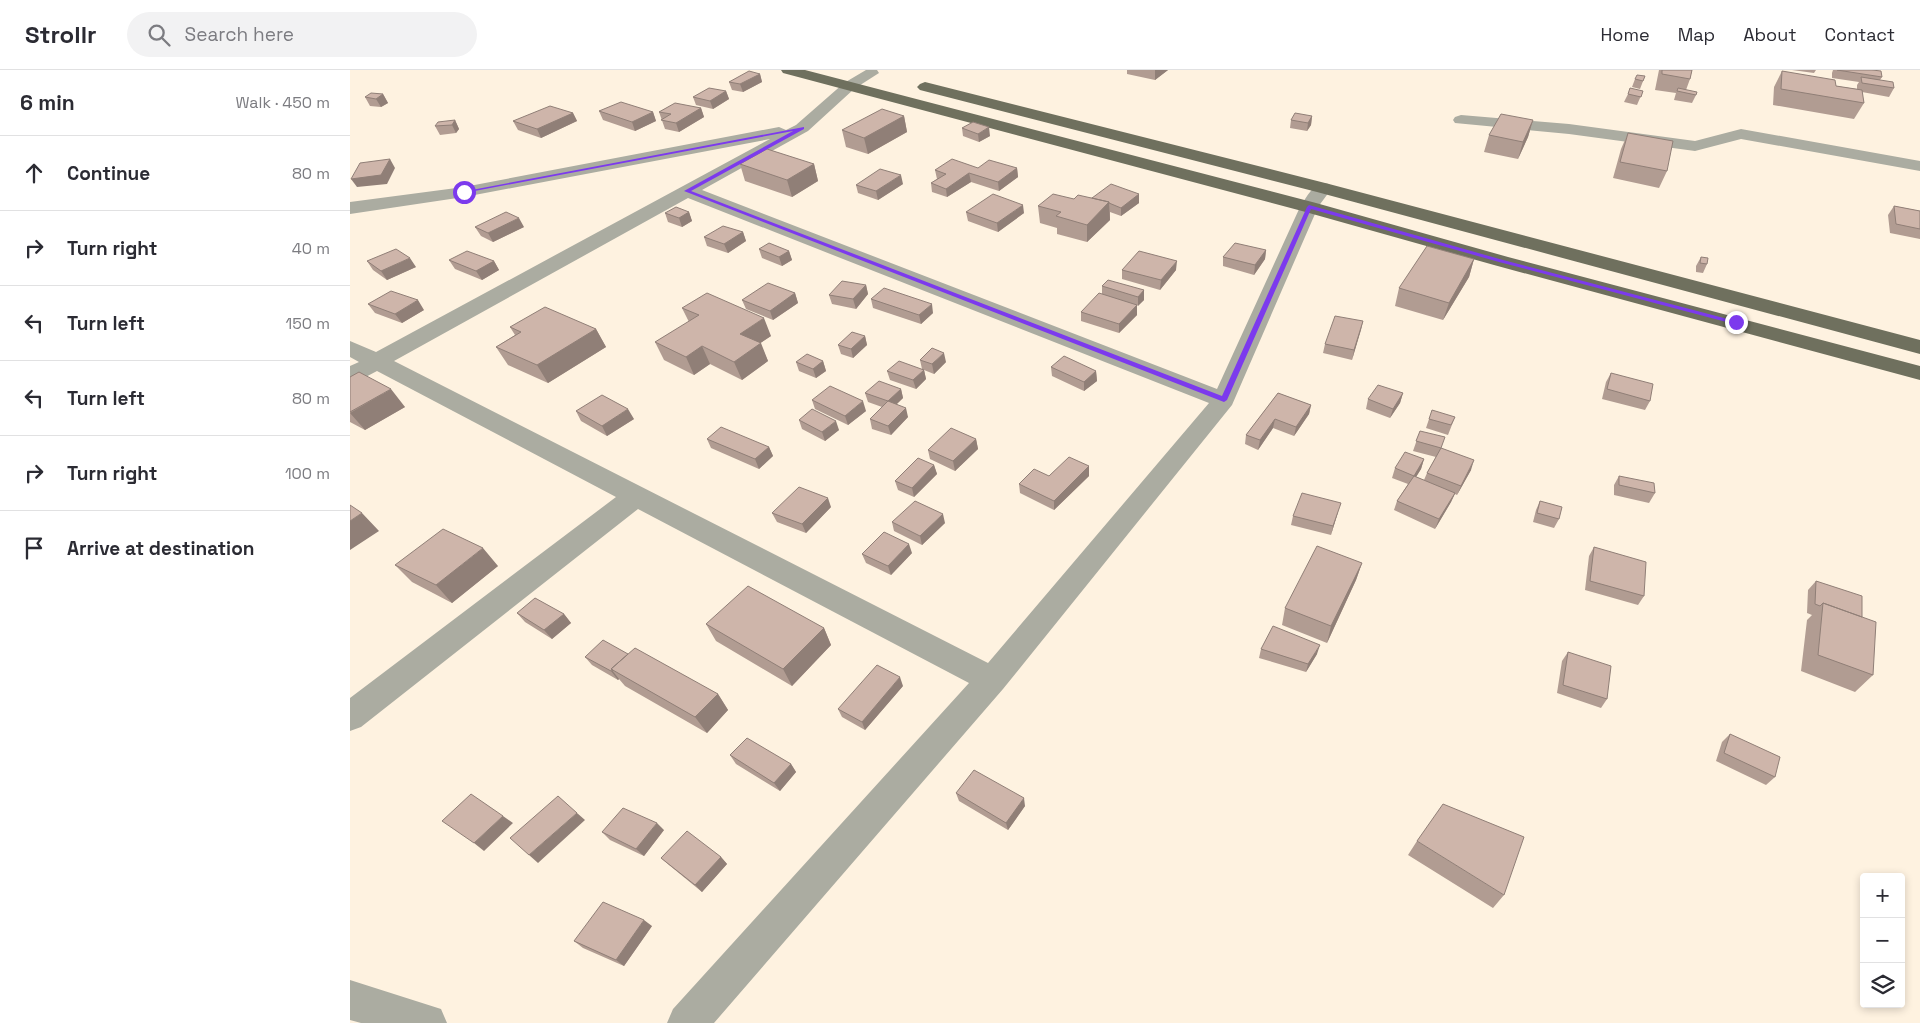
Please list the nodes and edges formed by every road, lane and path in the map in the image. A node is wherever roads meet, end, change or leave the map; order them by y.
1 (788, 70) edge
2 (866, 72) edge
3 (891, 78) dead end
4 (910, 83) dead end
5 (849, 86) junction
6 (1461, 120) dead end
7 (802, 128) junction
8 (1920, 166) edge
9 (687, 191) junction
10 (1316, 197) junction
11 (350, 208) edge
12 (1920, 347) edge
13 (350, 348) edge
14 (377, 362) junction
15 (1920, 373) edge
16 (350, 376) edge
17 (1224, 400) junction
18 (636, 496) junction
19 (992, 680) junction
20 (350, 717) edge
21 (350, 1000) edge
22 (427, 1023) edge
23 (687, 1023) edge

1 - 5 main road
2 - 3 main road
2 - 5 street
4 - 10 main road
5 - 7 street
5 - 10 main road
6 - 8 street
7 - 9 street
7 - 11 street
9 - 14 street
9 - 17 street
10 - 12 main road
10 - 15 main road
10 - 17 street
13 - 14 street
14 - 16 street
14 - 18 street
17 - 19 street
18 - 19 street
18 - 20 street
19 - 23 street
21 - 22 street

